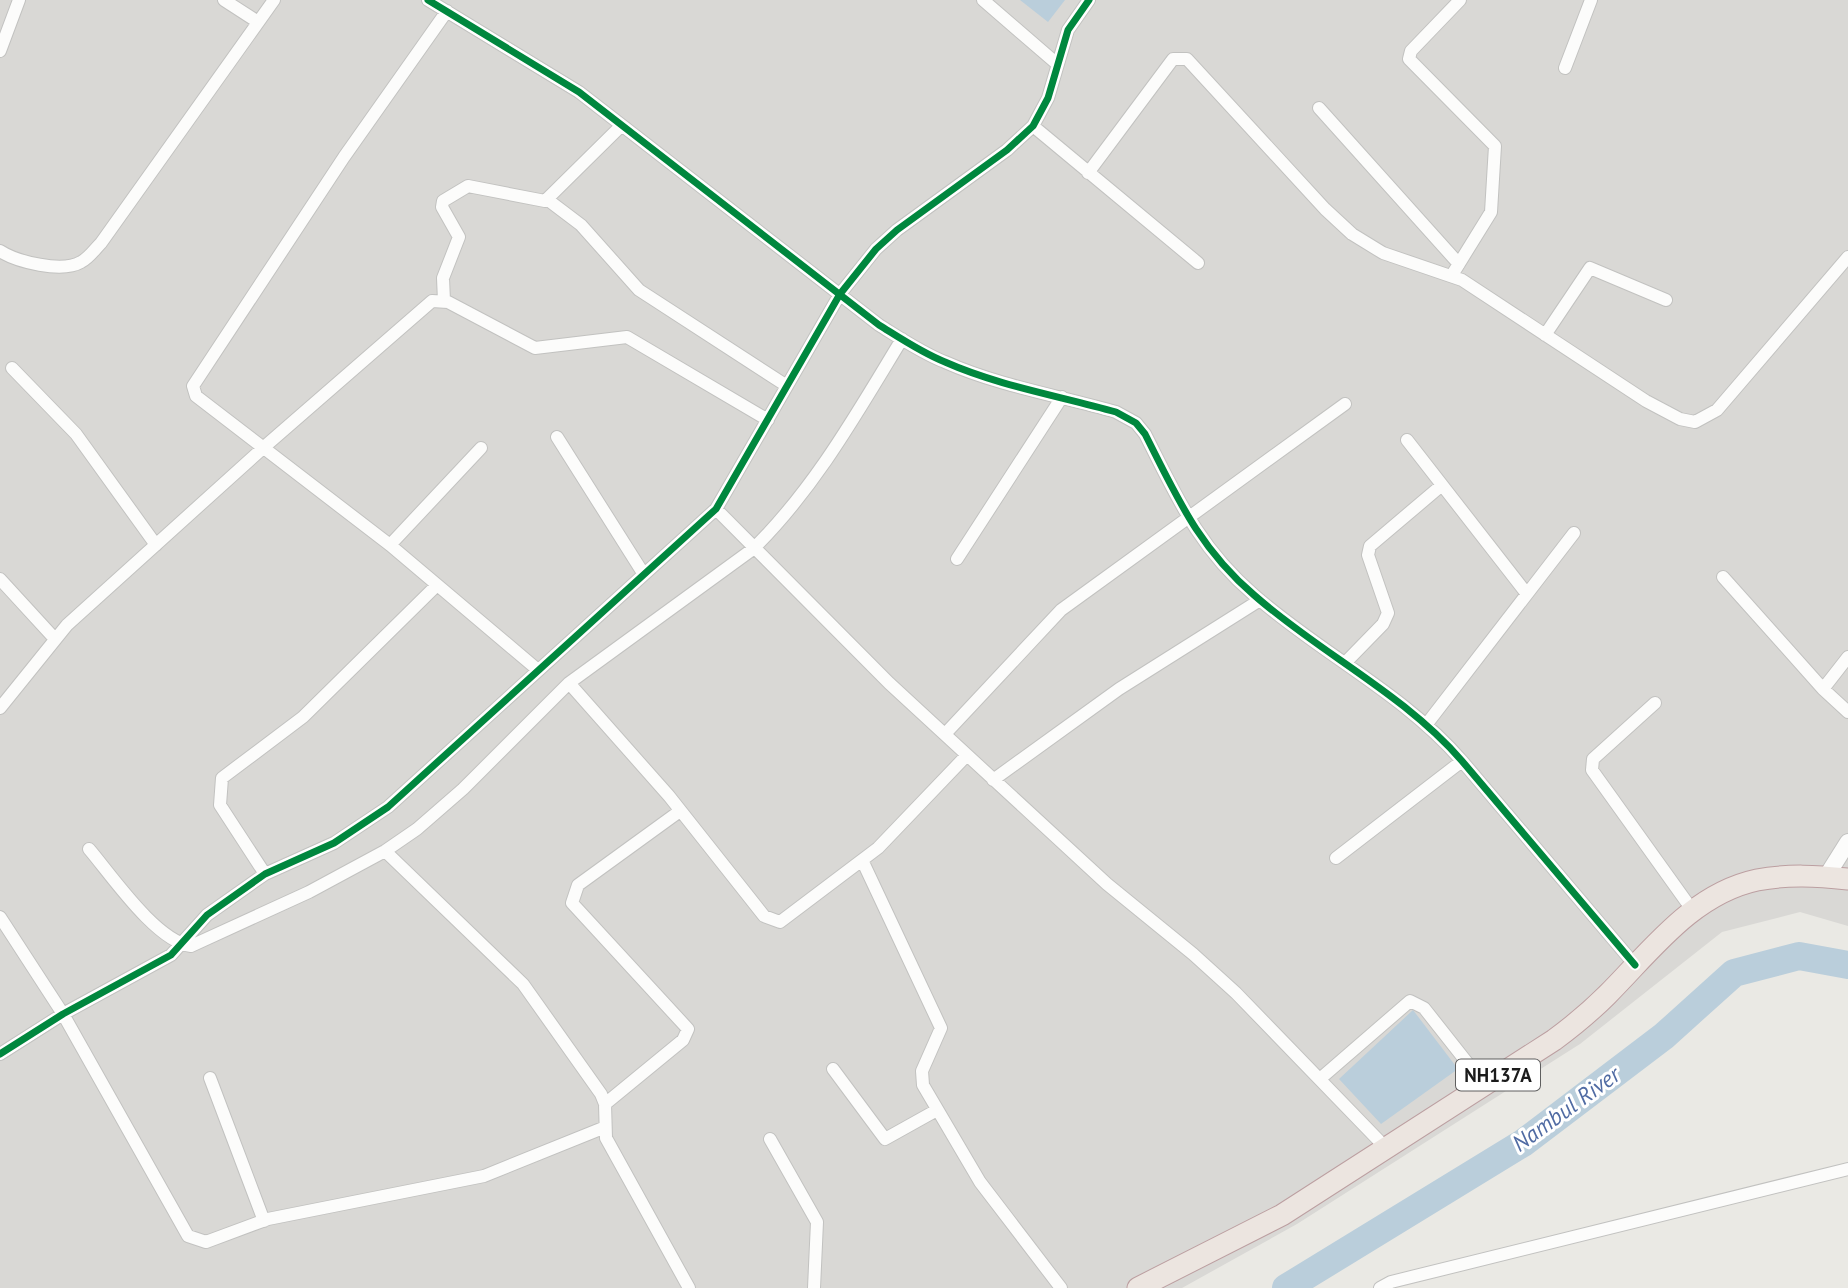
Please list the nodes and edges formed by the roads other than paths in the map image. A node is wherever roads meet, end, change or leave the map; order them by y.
1 (19, 0) edge
2 (224, 0) edge
3 (274, 0) edge
4 (428, 0) edge
5 (983, 0) edge
6 (1089, 0) edge
7 (1460, 0) edge
8 (1591, 0) edge
9 (447, 10) junction
10 (258, 22) junction
11 (0, 51) edge
12 (1056, 63) junction
13 (1565, 68) dead end
14 (1319, 108) dead end
15 (621, 126) junction
16 (1033, 126) junction
17 (1087, 173) junction
18 (548, 200) junction
19 (0, 251) edge
20 (1848, 257) edge
21 (1198, 263) dead end
22 (1456, 270) junction
23 (840, 294) junction
24 (1666, 300) dead end
25 (444, 301) junction
26 (1545, 335) junction
27 (902, 339) junction
28 (12, 369) dead end
29 (787, 386) junction
30 (1062, 397) junction
31 (1345, 404) dead end
32 (768, 419) junction
33 (557, 437) dead end
34 (1407, 440) dead end
35 (263, 448) junction
36 (481, 448) dead end
37 (1442, 485) junction
38 (716, 509) junction
39 (1188, 520) junction
40 (1574, 533) dead end
41 (156, 545) junction
42 (390, 545) junction
43 (753, 549) junction
44 (957, 559) dead end
45 (643, 573) junction
46 (1723, 577) dead end
47 (0, 579) edge
48 (436, 586) junction
49 (1527, 594) junction
50 (1260, 600) junction
51 (55, 639) junction
52 (1848, 657) edge
53 (1345, 663) junction
54 (538, 670) junction
55 (569, 683) junction
56 (1823, 689) junction
57 (1655, 703) dead end
58 (0, 708) edge
59 (1848, 712) edge
60 (1426, 725) junction
61 (945, 734) junction
62 (967, 755) junction
63 (1462, 761) junction
64 (993, 780) junction
65 (680, 811) junction
66 (1848, 842) edge
67 (89, 849) dead end
68 (385, 850) junction
69 (1336, 858) dead end
70 (862, 860) junction
71 (265, 874) junction
72 (1826, 877) junction
73 (1848, 878) edge
74 (1693, 911) junction
75 (0, 917) edge
76 (181, 945) junction
77 (1635, 965) junction
78 (64, 1014) junction
79 (0, 1054) edge
80 (833, 1069) dead end
81 (211, 1078) dead end
82 (1321, 1078) junction
83 (1484, 1084) junction
84 (604, 1104) junction
85 (937, 1110) junction
86 (603, 1128) junction
87 (770, 1139) dead end
88 (1387, 1149) junction
89 (1848, 1169) edge
90 (264, 1221) junction
91 (1389, 1286) edge
92 (689, 1288) edge
93 (814, 1288) edge
94 (1061, 1288) edge
95 (1138, 1288) edge

1 - 11 street
2 - 10 street
3 - 10 street
4 - 9 street
5 - 12 street
6 - 12 street
7 - 22 street
8 - 13 street
9 - 15 street
9 - 35 street
10 - 19 street
12 - 16 street
14 - 22 street
15 - 18 street
15 - 23 street
16 - 17 street
16 - 23 street
17 - 21 street
17 - 22 street
18 - 25 street
18 - 29 street
20 - 26 street
22 - 26 street
23 - 27 street
23 - 29 street
24 - 26 street
25 - 32 street
25 - 35 street
27 - 30 street
27 - 43 street
28 - 41 street
29 - 32 street
30 - 39 street
30 - 44 street
31 - 39 street
32 - 38 street
33 - 45 street
34 - 37 street
35 - 41 street
35 - 42 street
36 - 42 street
37 - 49 street
37 - 53 street
38 - 43 street
38 - 45 street
39 - 50 street
39 - 61 street
40 - 49 street
41 - 51 street
42 - 48 street
43 - 55 street
43 - 61 street
45 - 54 street
46 - 56 street
47 - 51 street
48 - 54 street
48 - 71 street
49 - 60 street
50 - 53 street
50 - 64 street
51 - 58 street
52 - 56 street
53 - 60 street
54 - 71 street
55 - 65 street
55 - 68 street
56 - 59 street
57 - 74 street
60 - 63 street
61 - 62 street
62 - 64 street
62 - 70 street
63 - 69 street
63 - 77 street
64 - 82 street
65 - 70 street
65 - 84 street
66 - 72 street
67 - 76 street
68 - 76 street
68 - 84 street
70 - 85 street
71 - 76 street
72 - 73 highway, NH137A
72 - 74 highway, NH137A
74 - 77 highway, NH137A
75 - 78 street
76 - 78 street
77 - 83 highway, NH137A
78 - 79 street
78 - 90 street
80 - 85 street
81 - 90 street
82 - 83 street
82 - 88 street
83 - 88 highway, NH137A
84 - 86 street
85 - 94 street
86 - 90 street
86 - 92 street
87 - 93 street
88 - 95 highway, NH137A
89 - 91 street

